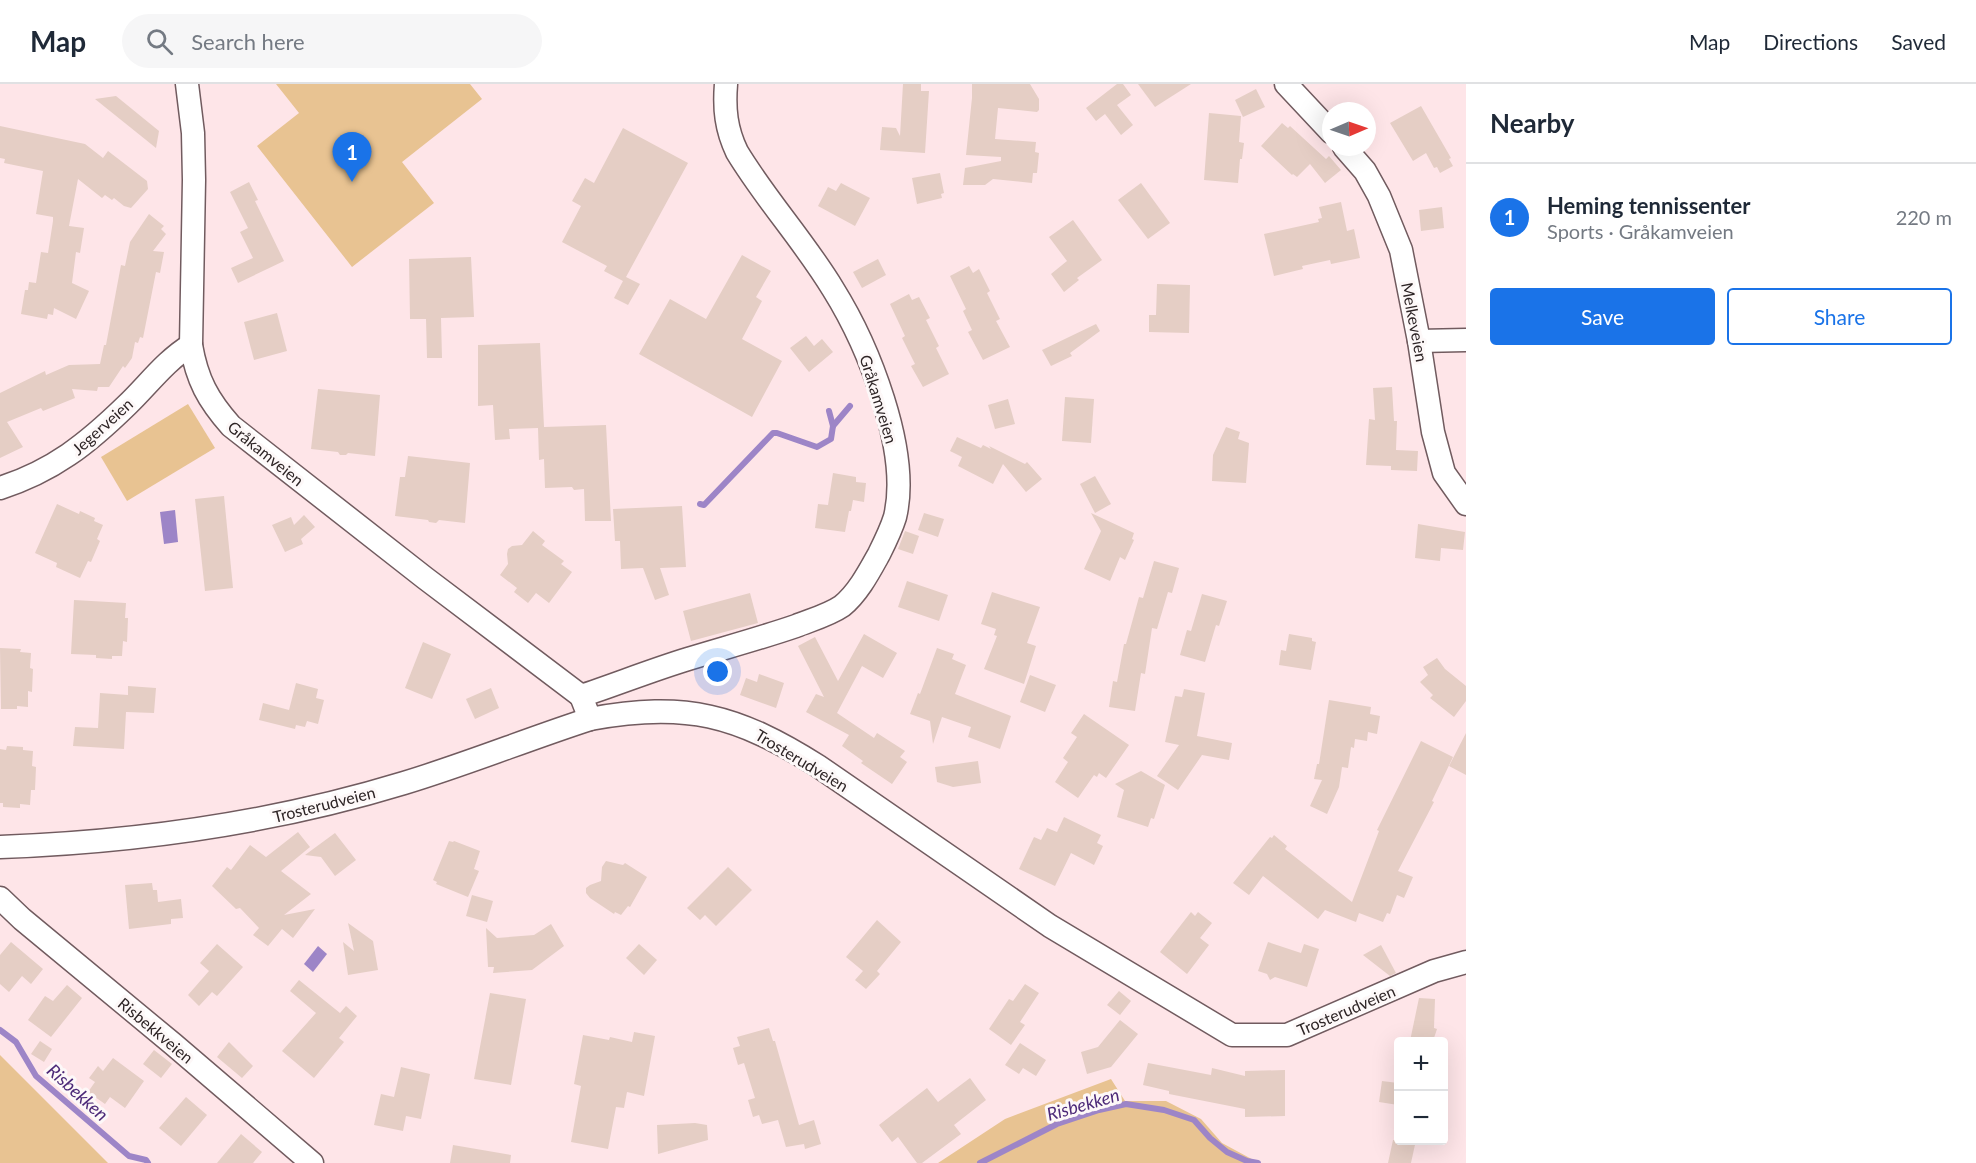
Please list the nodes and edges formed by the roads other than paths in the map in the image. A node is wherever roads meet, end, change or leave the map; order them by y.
1 (187, 84) edge
2 (726, 84) edge
3 (1286, 84) edge
4 (1322, 122) edge
5 (1352, 156) edge
6 (1466, 339) edge
7 (1419, 341) junction
8 (190, 345) junction
9 (0, 488) edge
10 (1466, 504) edge
11 (581, 696) junction
12 (590, 719) junction
13 (0, 847) edge
14 (0, 898) edge
15 (1466, 962) edge
16 (312, 1163) edge

1 - 8 street, Gråkamveien
2 - 11 street, Gråkamveien
3 - 4 street
5 - 7 street, Melkeveien
6 - 7 street
7 - 10 street, Melkeveien
8 - 9 street, Jegerveien
8 - 11 street, Gråkamveien
11 - 12 street
12 - 13 street, Trosterudveien
12 - 15 street, Trosterudveien
14 - 16 street, Risbekkveien

